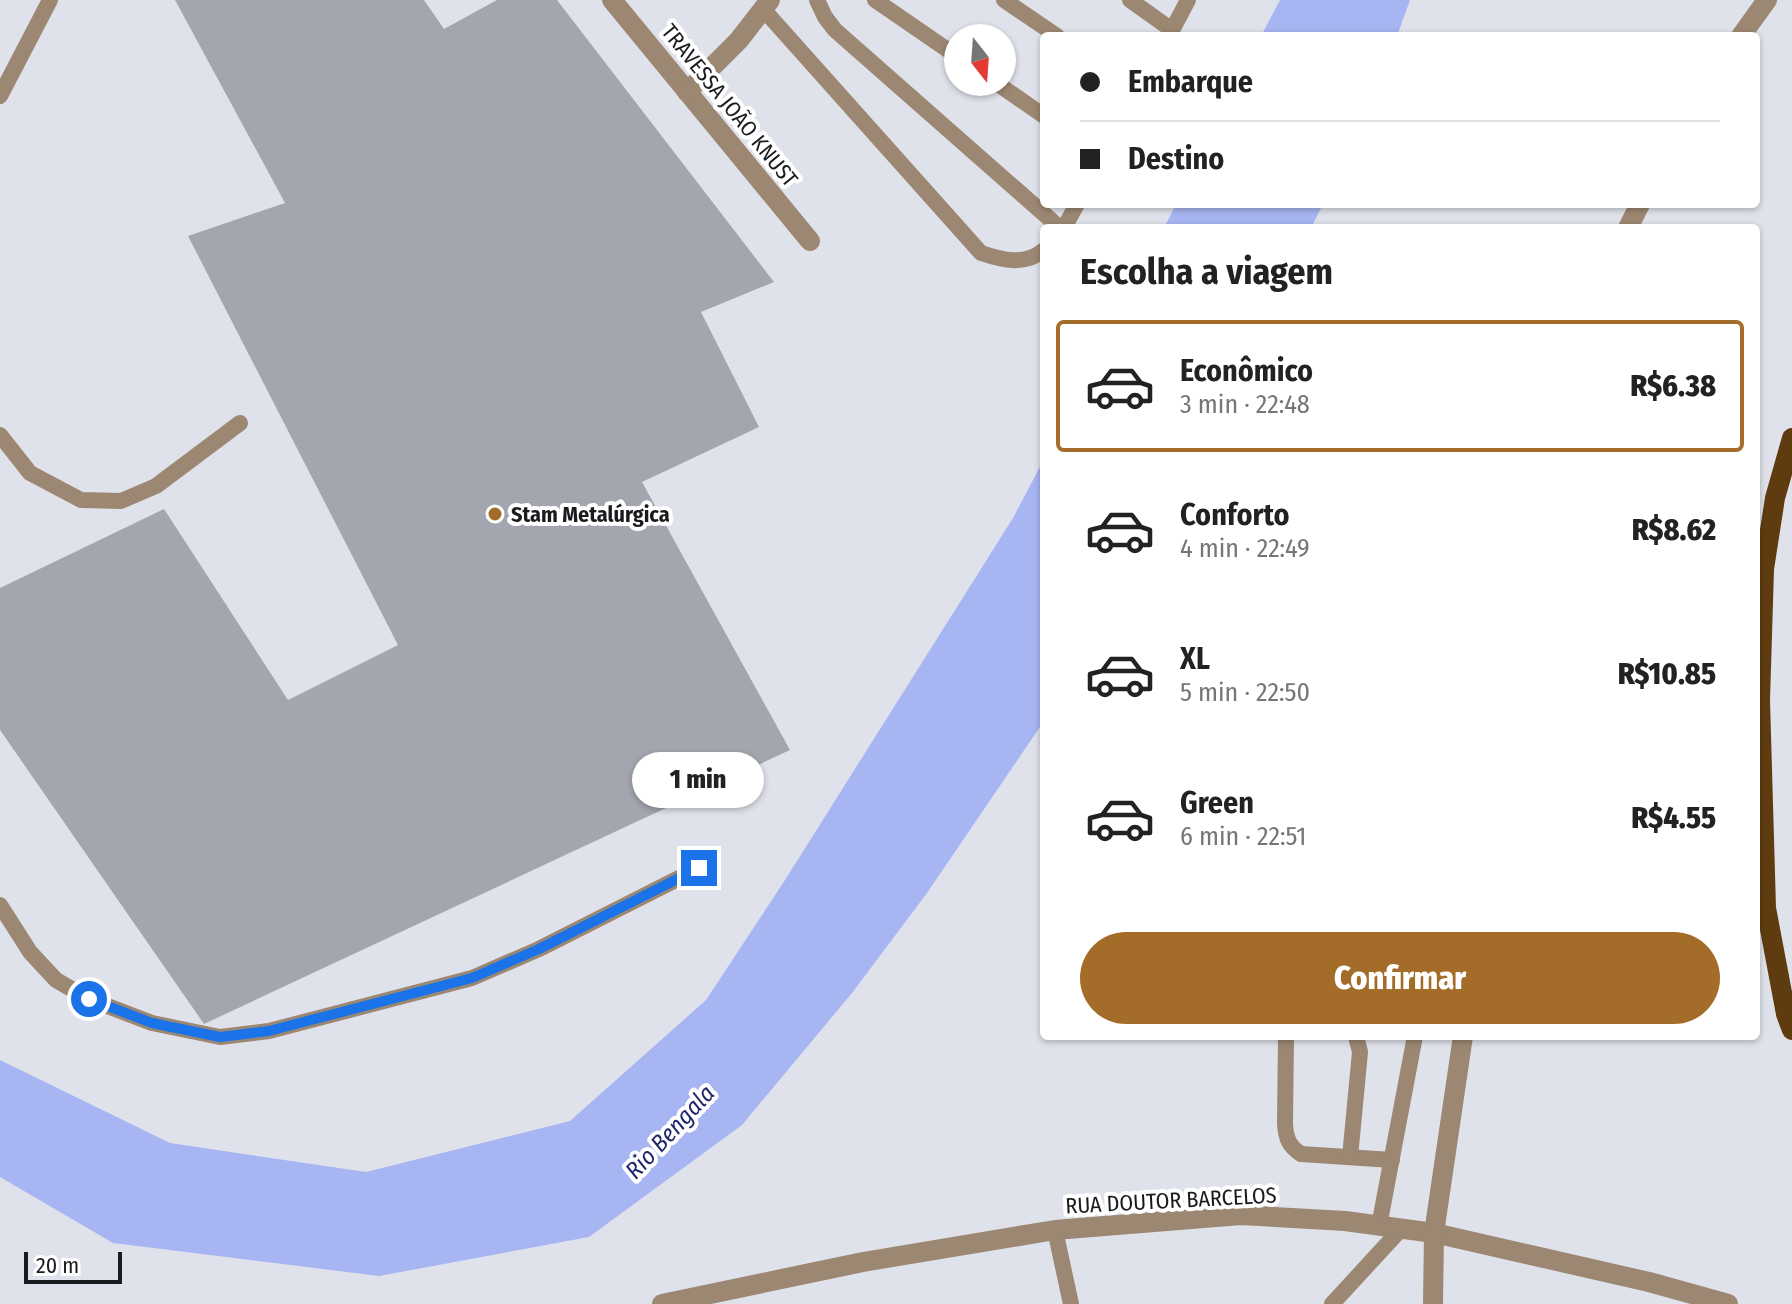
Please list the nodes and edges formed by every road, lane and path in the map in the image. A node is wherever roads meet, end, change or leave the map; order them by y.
1 (50, 0) edge
2 (612, 0) edge
3 (817, 0) edge
4 (875, 0) edge
5 (1004, 0) edge
6 (1130, 0) edge
7 (1188, 0) edge
8 (1767, 0) edge
9 (767, 5) edge
10 (1051, 32) edge
11 (1169, 32) edge
12 (1171, 32) edge
13 (1744, 32) edge
14 (944, 47) edge
15 (687, 92) junction
16 (0, 96) edge
17 (1015, 96) edge
18 (1040, 113) edge
19 (1057, 224) edge
20 (810, 241) dead end
21 (1040, 254) edge
22 (240, 423) dead end
23 (0, 435) edge
24 (1792, 438) edge
25 (699, 868) dead end
26 (0, 905) edge
27 (1792, 1030) edge
28 (1286, 1040) edge
29 (1357, 1040) edge
30 (1414, 1040) edge
31 (1462, 1040) edge
32 (1350, 1157) junction
33 (1392, 1160) junction
34 (1379, 1226) junction
35 (1401, 1229) junction
36 (1055, 1230) junction
37 (1434, 1233) junction
38 (662, 1304) edge
39 (1071, 1304) edge
40 (1332, 1304) edge
41 (1433, 1304) edge
42 (1728, 1304) edge

1 - 16 lane
2 - 15 street, TRAVESSA JOÃO KNUST
3 - 19 lane
4 - 14 lane
5 - 10 lane
6 - 11 lane
7 - 12 lane
8 - 13 street
9 - 15 street
9 - 21 lane
15 - 20 street, TRAVESSA JOÃO KNUST
17 - 18 lane
22 - 23 lane
24 - 27 main road
25 - 26 lane
28 - 32 lane
29 - 32 lane
30 - 33 lane
31 - 37 street
32 - 33 lane
33 - 34 lane
34 - 35 street, RUA DOUTOR BARCELOS
34 - 36 street, RUA DOUTOR BARCELOS
35 - 37 street, RUA DOUTOR BARCELOS
35 - 40 lane
36 - 38 street, RUA DOUTOR BARCELOS
36 - 39 lane
37 - 41 street
37 - 42 street, RUA DOUTOR BARCELOS

